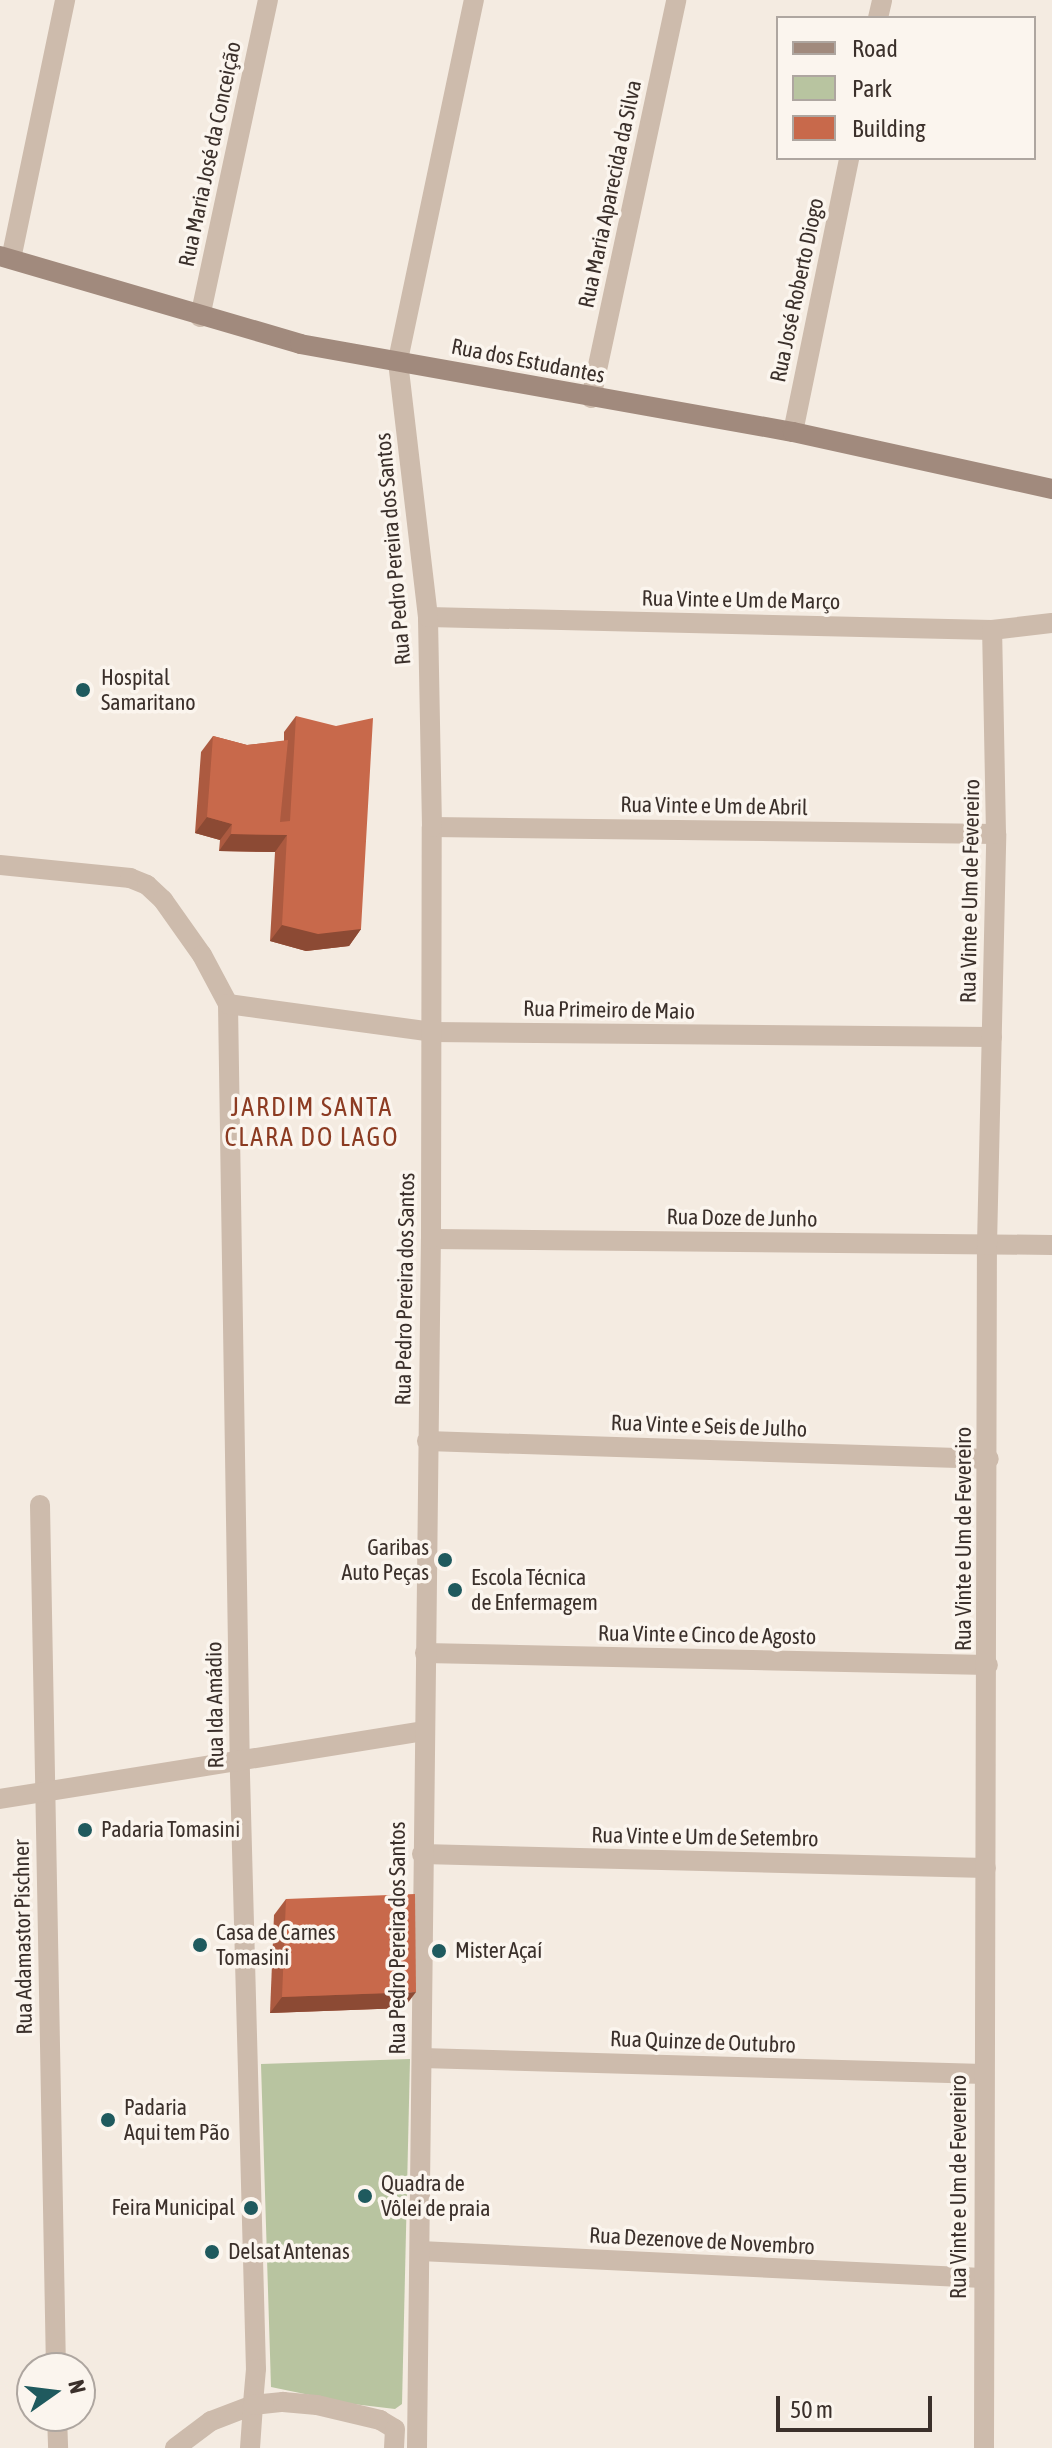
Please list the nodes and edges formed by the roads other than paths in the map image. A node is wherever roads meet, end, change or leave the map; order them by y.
1 (65, 0) edge
2 (268, 0) edge
3 (474, 0) edge
4 (676, 0) edge
5 (849, 160) edge
6 (6, 257) edge
7 (200, 317) junction
8 (398, 360) junction
9 (591, 398) junction
10 (793, 432) junction
11 (1052, 489) edge
12 (428, 617) junction
13 (1052, 623) edge
14 (992, 630) junction
15 (432, 827) junction
16 (996, 834) junction
17 (0, 865) edge
18 (228, 1004) junction
19 (432, 1032) junction
20 (992, 1037) junction
21 (431, 1239) junction
22 (987, 1245) junction
23 (1052, 1245) edge
24 (427, 1441) junction
25 (989, 1459) junction
26 (40, 1505) dead end
27 (425, 1653) junction
28 (988, 1665) junction
29 (425, 1731) junction
30 (239, 1761) junction
31 (44, 1792) junction
32 (0, 1799) edge
33 (422, 1854) junction
34 (986, 1868) junction
35 (422, 2058) junction
36 (984, 2074) junction
37 (420, 2251) junction
38 (982, 2278) junction
39 (56, 2352) edge
40 (253, 2405) junction
41 (394, 2438) edge
42 (419, 2447) edge
43 (175, 2448) edge
44 (250, 2448) edge
45 (984, 2448) edge

1 - 6 street
2 - 7 street, Rua Maria José da Conceição
3 - 8 street, Rua Pedro Pereira dos Santos
4 - 9 street, Rua Maria Aparecida da Silva
5 - 10 street, Rua José Roberto Diogo
6 - 7 street, Rua dos Estudantes
7 - 8 street, Rua dos Estudantes
8 - 9 street, Rua dos Estudantes
8 - 12 street, Rua Pedro Pereira dos Santos
9 - 10 street, Rua dos Estudantes
10 - 11 street, Rua dos Estudantes
12 - 14 street, Rua Vinte e Um de Março
12 - 15 street, Rua Pedro Pereira dos Santos
13 - 14 street, Rua Vinte e Um de Março
14 - 16 street, Rua Vinte e Um de Fevereiro
15 - 16 street, Rua Vinte e Um de Abril
15 - 19 street, Rua Pedro Pereira dos Santos
16 - 20 street, Rua Vinte e Um de Fevereiro
17 - 18 street
18 - 19 street, Rua Primeiro de Maio
18 - 30 street, Rua Ida Amádio
19 - 20 street, Rua Primeiro de Maio
19 - 21 street, Rua Pedro Pereira dos Santos
20 - 22 street, Rua Vinte e Um de Fevereiro
21 - 22 street, Rua Doze de Junho
21 - 24 street, Rua Pedro Pereira dos Santos
22 - 23 street, Rua Doze de Junho
22 - 25 street, Rua Vinte e Um de Fevereiro
24 - 25 street, Rua Vinte e Seis de Julho
24 - 27 street, Rua Pedro Pereira dos Santos
25 - 28 street, Rua Vinte e Um de Fevereiro
26 - 31 street, Rua Adamastor Pischner
27 - 28 street, Rua Vinte e Cinco de Agosto
27 - 29 street, Rua Pedro Pereira dos Santos
28 - 34 street, Rua Vinte e Um de Fevereiro
29 - 30 street
29 - 33 street, Rua Pedro Pereira dos Santos
30 - 31 street
30 - 40 street, Rua Ida Amádio
31 - 32 street
31 - 39 street, Rua Adamastor Pischner
33 - 34 street, Rua Vinte e Um de Setembro
33 - 35 street, Rua Pedro Pereira dos Santos
34 - 36 street, Rua Vinte e Um de Fevereiro
35 - 36 street, Rua Quinze de Outubro
35 - 37 street, Rua Pedro Pereira dos Santos
36 - 38 street, Rua Vinte e Um de Fevereiro
37 - 38 street, Rua Dezenove de Novembro
37 - 42 street, Rua Pedro Pereira dos Santos
38 - 45 street, Rua Vinte e Um de Fevereiro
40 - 41 street
40 - 43 street
40 - 44 street, Rua Ida Amádio
41 - 42 street

